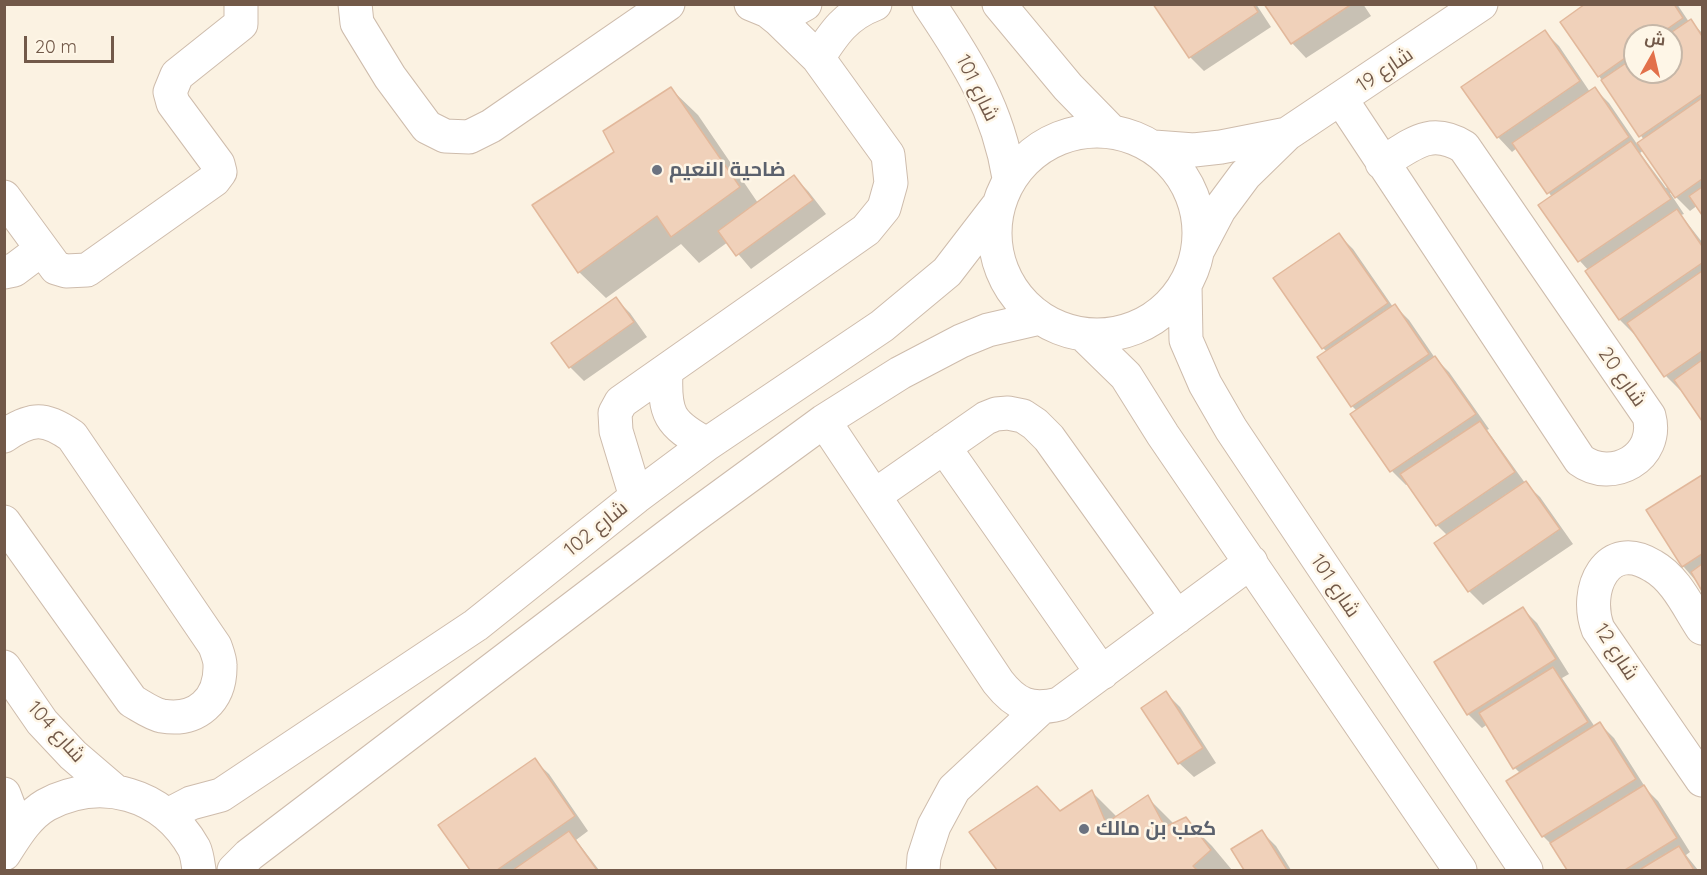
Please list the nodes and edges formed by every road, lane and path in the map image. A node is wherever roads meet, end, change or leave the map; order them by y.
1 (241, 4) edge
2 (355, 4) edge
3 (668, 4) edge
4 (875, 4) edge
5 (929, 4) edge
6 (999, 4) edge
7 (1481, 4) edge
8 (778, 9) edge
9 (818, 58) junction
10 (1341, 99) junction
11 (1112, 131) junction
12 (1287, 134) junction
13 (1154, 147) junction
14 (1382, 163) junction
15 (1003, 193) junction
16 (4, 196) edge
17 (42, 249) junction
18 (1198, 250) junction
19 (4, 272) edge
20 (1185, 285) junction
21 (1040, 318) junction
22 (1083, 334) junction
23 (666, 372) junction
24 (824, 422) junction
25 (4, 436) edge
26 (707, 444) junction
27 (944, 447) junction
28 (874, 496) junction
29 (636, 497) junction
30 (4, 522) edge
31 (1251, 562) junction
32 (1177, 617) junction
33 (1702, 628) edge
34 (4, 667) edge
35 (1102, 673) junction
36 (1041, 708) junction
37 (1702, 780) edge
38 (115, 791) junction
39 (4, 794) edge
40 (168, 815) junction
41 (11, 843) edge
42 (1449, 866) edge
43 (199, 870) edge
44 (234, 870) edge
45 (923, 870) edge
46 (1526, 870) edge

1 - 17 street
2 - 3 street
4 - 9 street
5 - 15 street, شارع 101
6 - 11 street
7 - 10 street, شارع 19
8 - 9 street
9 - 23 street
10 - 12 street, شارع 19
10 - 14 street, شارع 20
11 - 13 street
11 - 15 street
12 - 13 street, شارع 19
12 - 18 street, شارع 19
13 - 18 street
14 - 14 street, شارع 20
15 - 21 street
15 - 26 street, شارع 102
16 - 17 street
17 - 19 street
18 - 20 street
20 - 22 street
20 - 46 street, شارع 101
21 - 22 street
21 - 24 street
22 - 31 street
23 - 26 street
23 - 29 street
24 - 28 street
24 - 44 street
25 - 30 street
26 - 29 street, شارع 102
27 - 28 street
27 - 32 street
27 - 35 street
28 - 36 street
29 - 40 street, شارع 102
31 - 32 street
31 - 42 street
32 - 35 street
33 - 37 street, شارع 12
34 - 38 street, شارع 104
35 - 36 street
36 - 45 street
38 - 40 street
38 - 41 street
39 - 41 street
40 - 43 street

